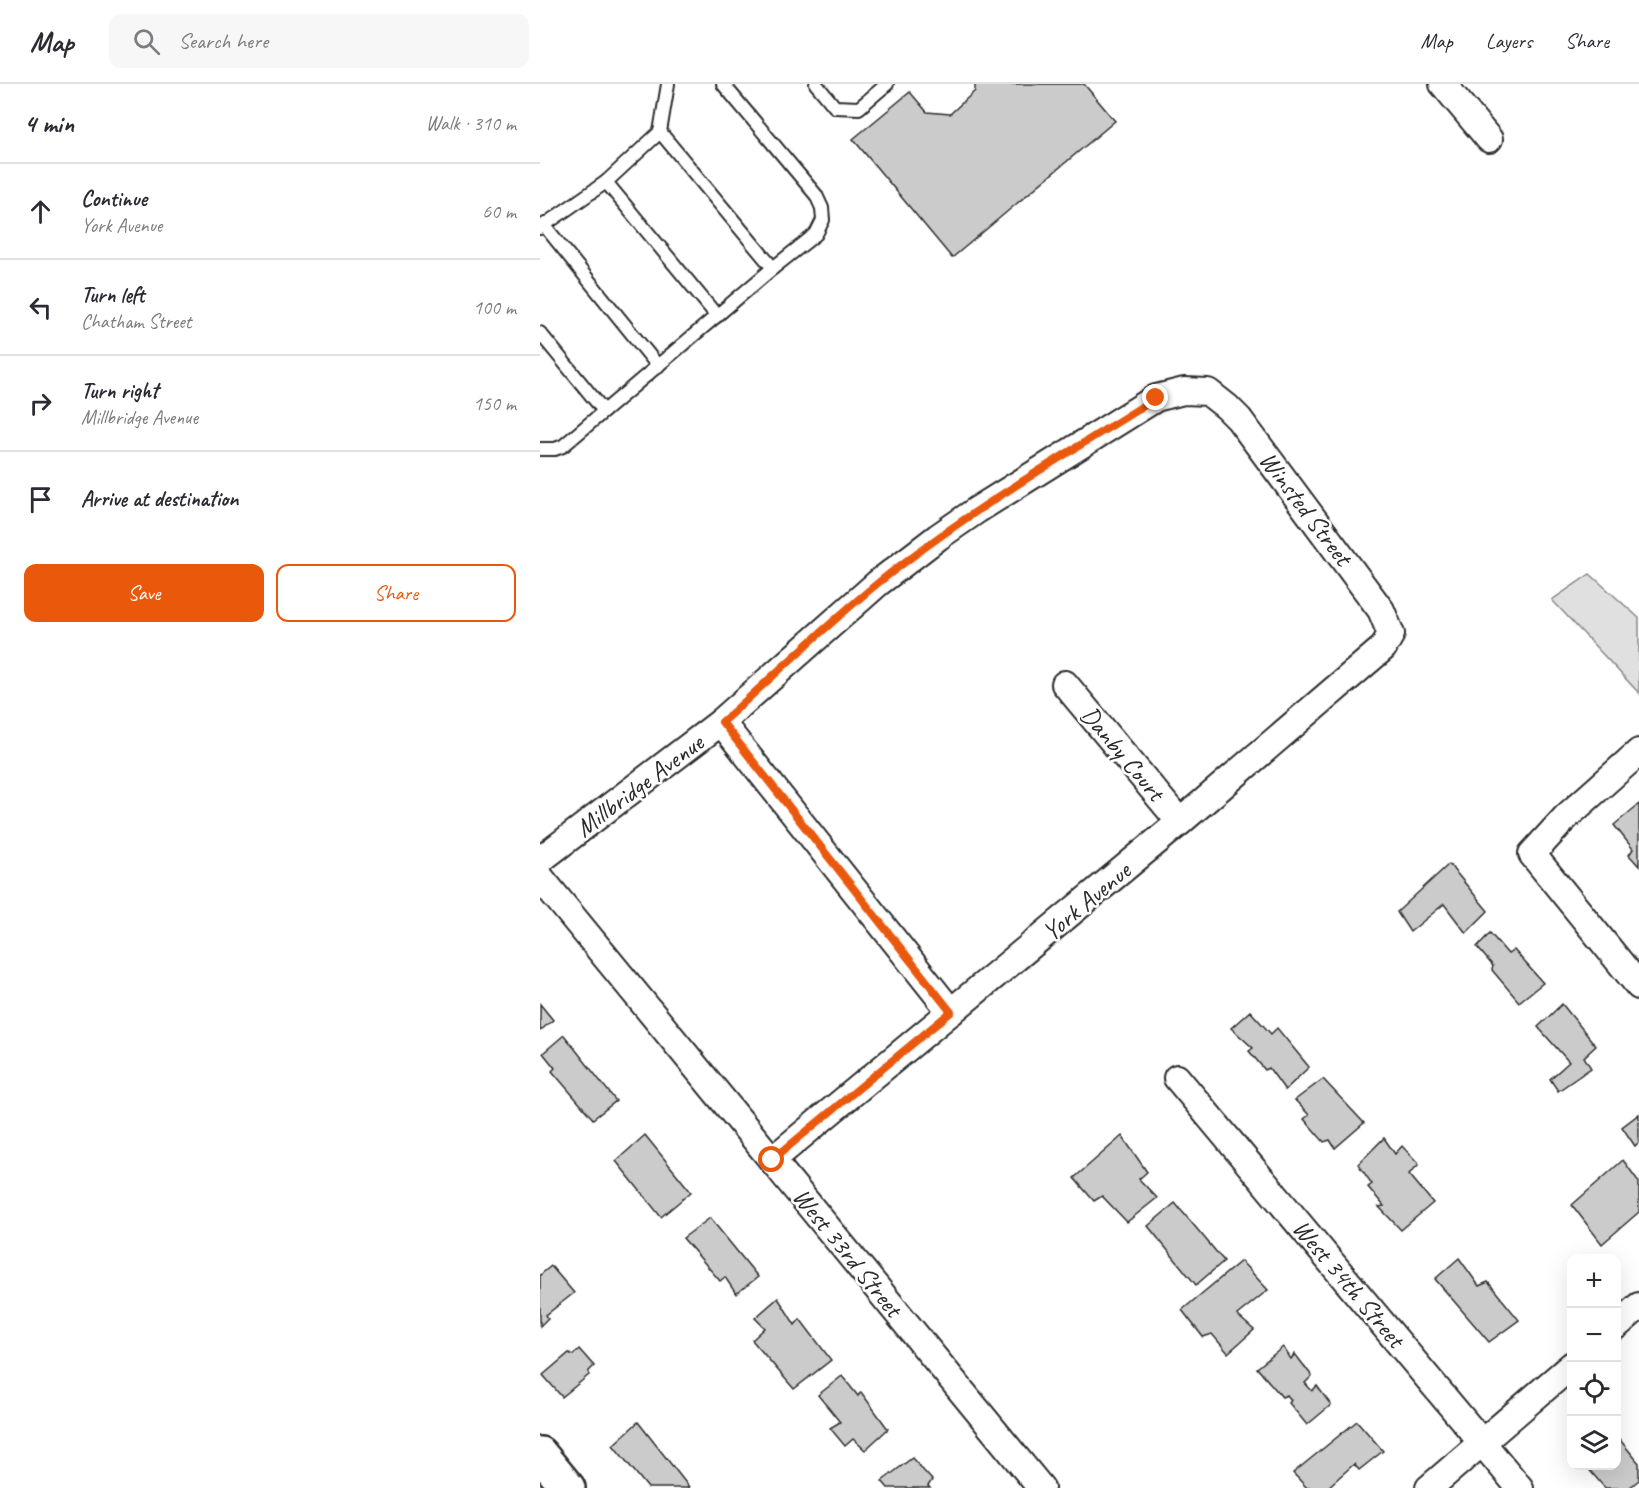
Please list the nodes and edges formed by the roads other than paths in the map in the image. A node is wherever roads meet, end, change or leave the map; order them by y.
1 (668, 84) edge
2 (723, 84) edge
3 (816, 84) edge
4 (887, 84) edge
5 (1443, 84) edge
6 (660, 132) junction
7 (1489, 139) dead end
8 (606, 182) junction
9 (542, 226) edge
10 (773, 268) junction
11 (717, 316) junction
12 (540, 333) edge
13 (658, 366) junction
14 (1208, 392) joint
15 (604, 411) junction
16 (540, 449) edge
17 (1391, 634) joint
18 (1065, 684) dead end
19 (722, 722) junction
20 (1639, 752) edge
21 (1180, 822) junction
22 (540, 860) edge
23 (540, 877) edge
24 (1639, 986) edge
25 (951, 1012) junction
26 (1177, 1078) dead end
27 (772, 1160) junction
28 (1639, 1306) edge
29 (1621, 1322) edge
30 (1567, 1369) edge
31 (1483, 1443) junction
32 (540, 1454) edge
33 (568, 1488) edge
34 (1041, 1488) edge
35 (1429, 1488) edge
36 (1520, 1488) edge

1 - 6 lane
2 - 10 lane
3 - 4 lane
5 - 7 street
6 - 8 lane
6 - 10 lane
8 - 9 lane
8 - 11 lane
9 - 13 lane
10 - 11 lane
11 - 13 lane
12 - 15 lane
13 - 15 lane
14 - 17 street, Winsted Street
14 - 19 street, Millbridge Avenue
15 - 16 lane
17 - 21 street, York Avenue
18 - 21 street, Danby Court
19 - 22 street, Millbridge Avenue
19 - 25 street
20 - 24 street
21 - 25 street, York Avenue
23 - 27 street, West 33rd Street
25 - 27 street, York Avenue
26 - 31 street, West 34th Street
27 - 34 street, West 33rd Street
28 - 29 street
30 - 31 street
31 - 35 street
31 - 36 street, West 34th Street
32 - 33 street

